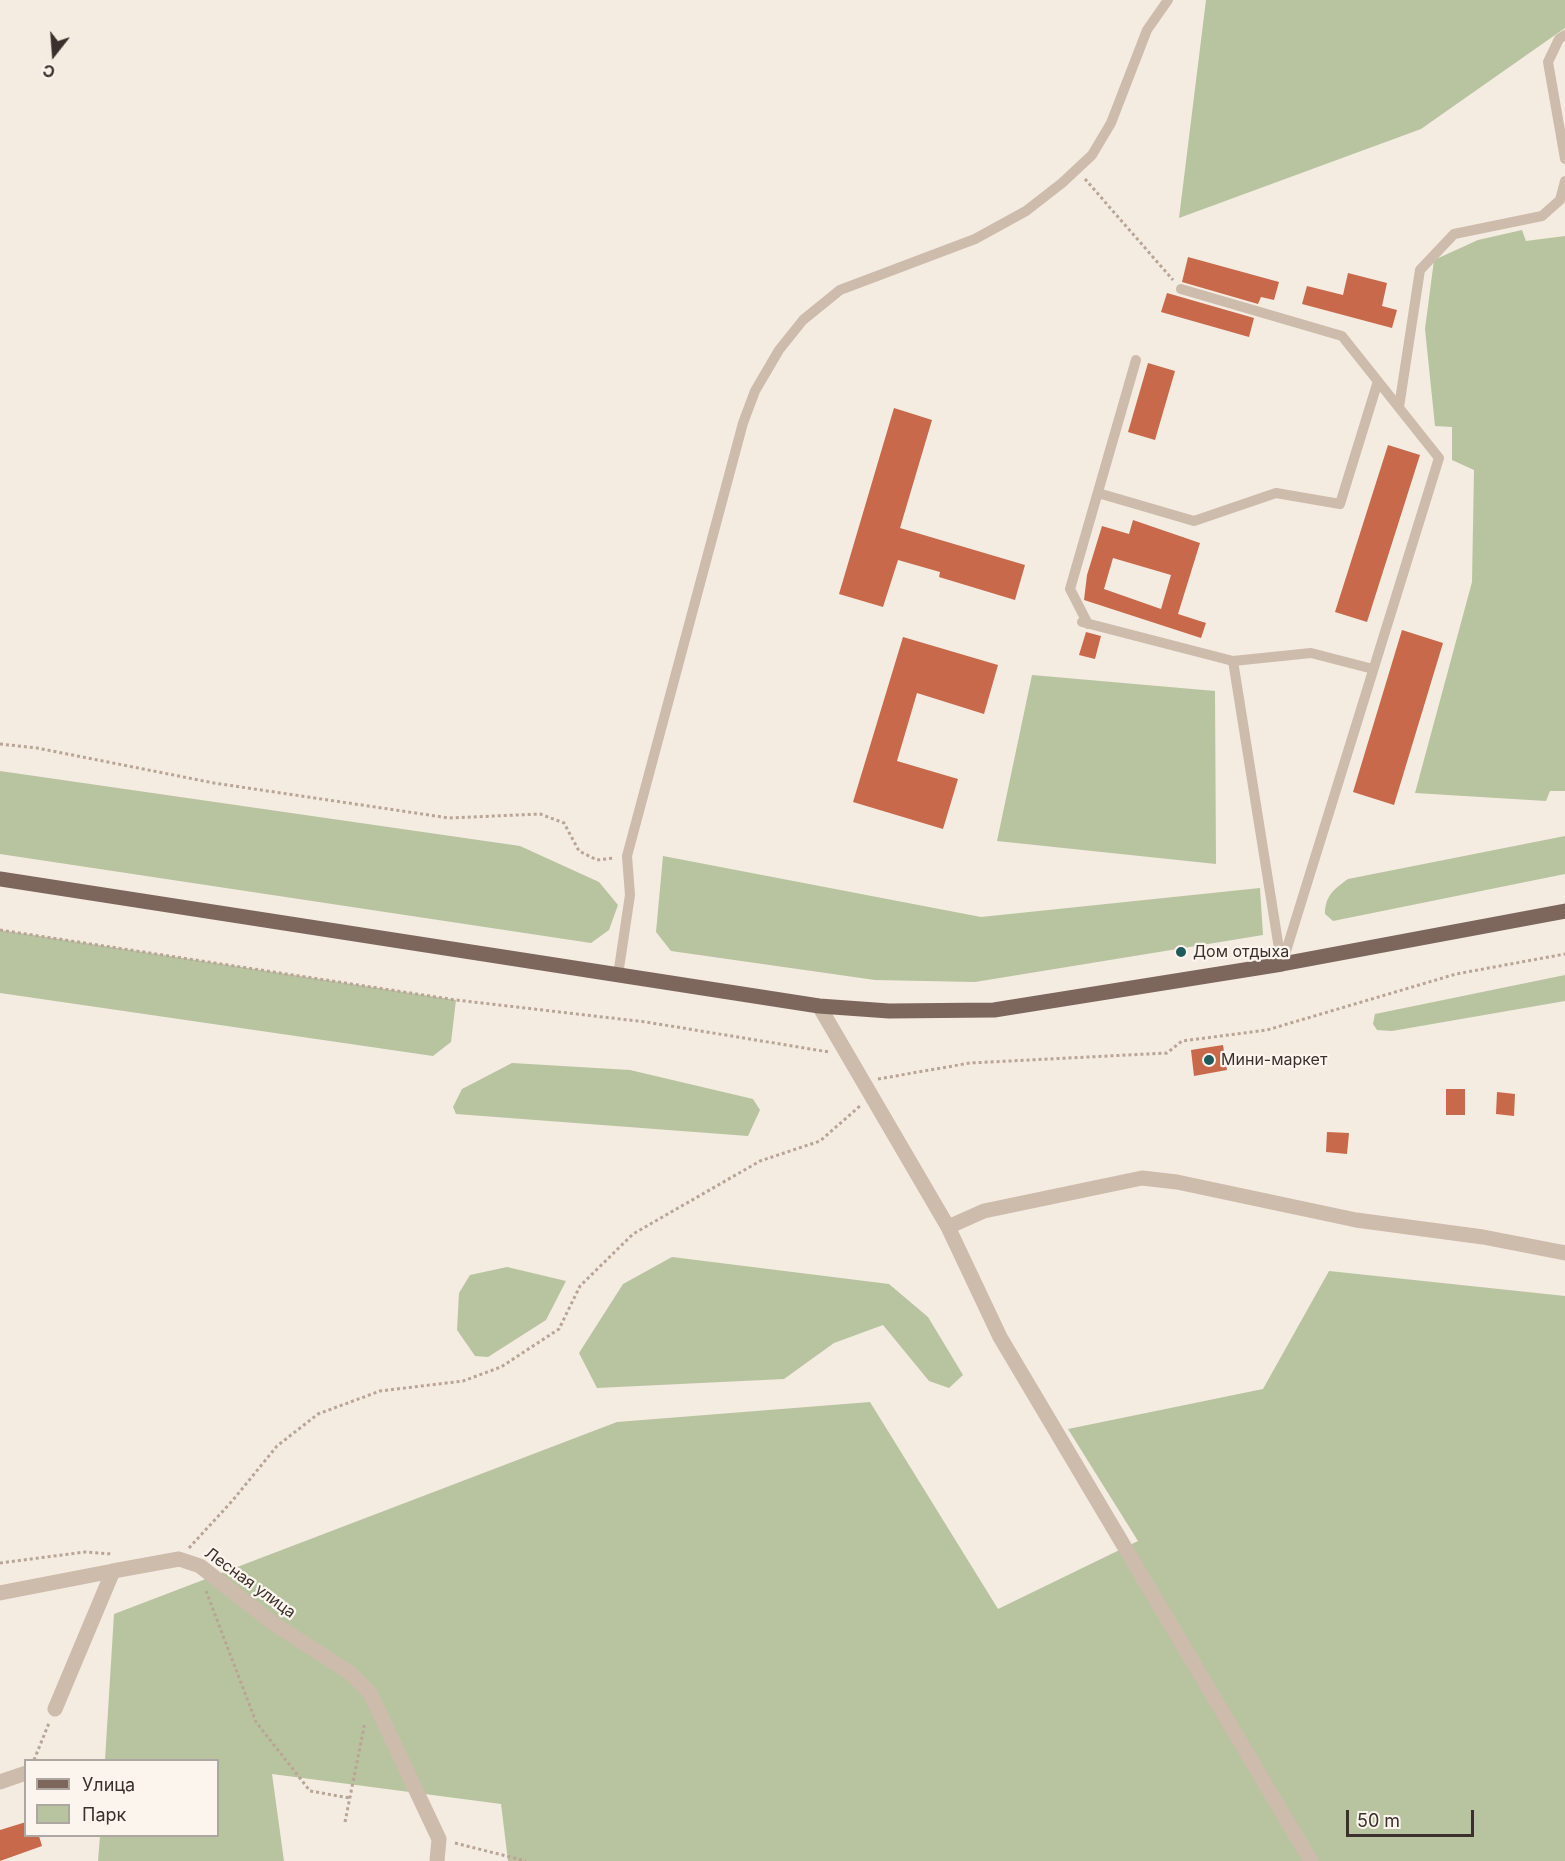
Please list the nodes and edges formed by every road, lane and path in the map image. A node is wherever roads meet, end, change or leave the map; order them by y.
1 (1168, 0) edge
2 (1565, 35) edge
3 (1565, 159) edge
4 (1077, 169) junction
5 (1565, 181) edge
6 (1562, 202) edge
7 (1181, 289) joint
8 (1136, 360) dead end
9 (1378, 381) junction
10 (1399, 407) junction
11 (1098, 493) junction
12 (1233, 662) junction
13 (1374, 669) junction
14 (0, 744) edge
15 (627, 856) junction
16 (0, 879) edge
17 (1565, 911) edge
18 (0, 930) edge
19 (1565, 954) edge
20 (1282, 964) junction
21 (618, 975) junction
22 (819, 1006) junction
23 (847, 1055) junction
24 (862, 1082) junction
25 (870, 1097) junction
26 (948, 1227) junction
27 (1565, 1253) edge
28 (120, 1554) dead end
29 (179, 1558) junction
30 (0, 1563) edge
31 (200, 1566) junction
32 (113, 1571) junction
33 (0, 1593) edge
34 (370, 1693) junction
35 (55, 1709) joint
36 (35, 1759) edge
37 (24, 1774) edge
38 (0, 1782) edge
39 (350, 1798) junction
40 (345, 1822) dead end
41 (439, 1839) junction
42 (437, 1861) edge
43 (526, 1861) edge
44 (1311, 1861) edge

1 - 4 lane
2 - 3 lane
4 - 7 path
4 - 15 lane
5 - 6 lane
6 - 10 lane
7 - 9 lane
8 - 11 lane
9 - 10 lane
9 - 11 lane
10 - 13 lane
11 - 12 lane
12 - 13 lane
12 - 20 lane
13 - 20 lane
14 - 15 path
15 - 21 lane
16 - 21 main road
17 - 20 main road
18 - 23 path
19 - 24 path
20 - 22 main road
21 - 22 main road
22 - 23 street
23 - 24 street
24 - 25 street
25 - 26 street
25 - 29 path
26 - 27 street
26 - 44 street
28 - 30 path
29 - 31 street, Лесная улица
29 - 32 street, Лесная улица
31 - 34 street, Лесная улица
31 - 39 path
32 - 33 street, Лесная улица
32 - 35 street
34 - 39 path
34 - 41 street, Лесная улица
35 - 36 path
37 - 38 street
39 - 40 path
41 - 42 street
41 - 43 path

